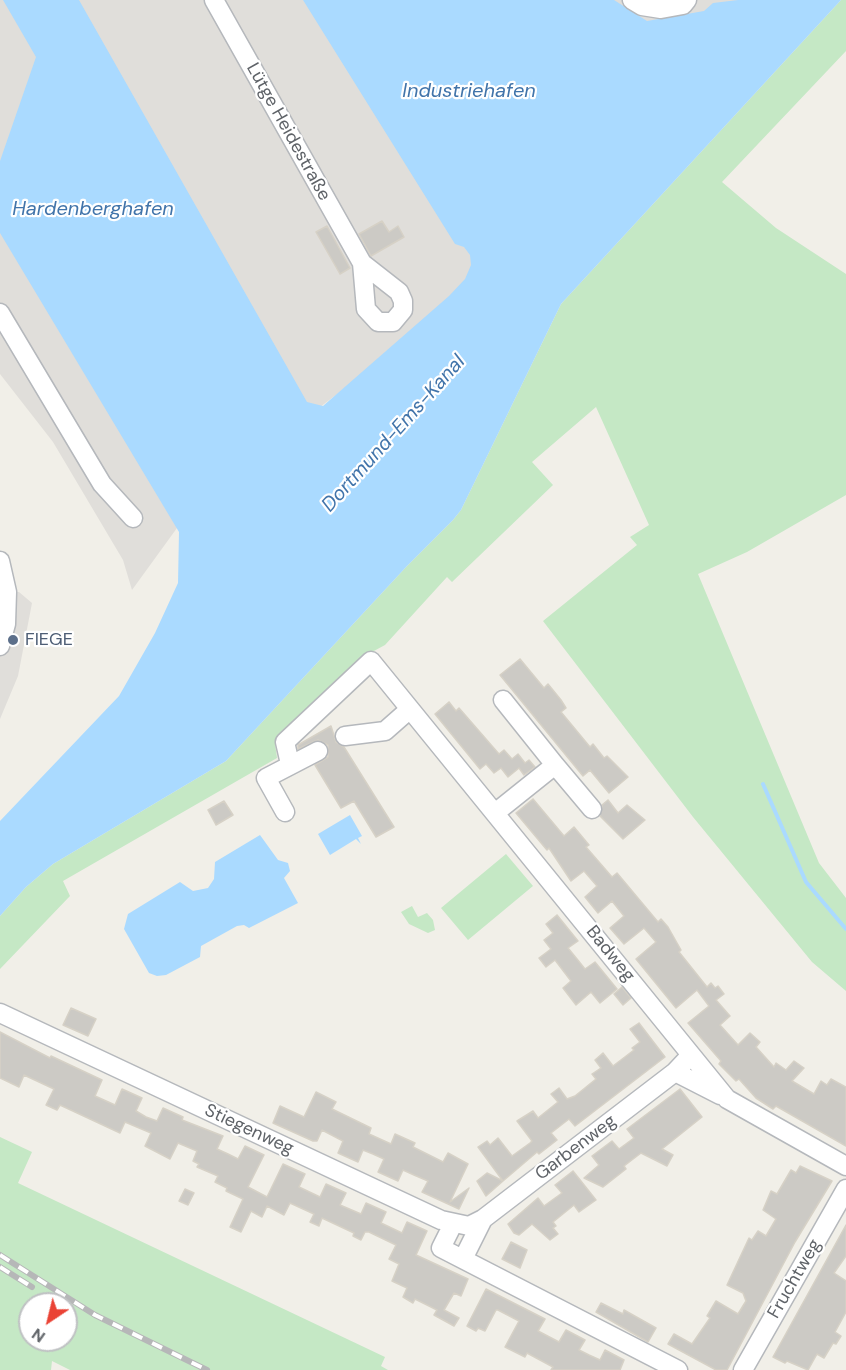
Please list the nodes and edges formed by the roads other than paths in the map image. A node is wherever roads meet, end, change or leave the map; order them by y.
1 (214, 0) edge
2 (632, 0) edge
3 (687, 0) edge
4 (362, 263) dead end
5 (0, 313) edge
6 (133, 518) dead end
7 (0, 561) edge
8 (3, 621) edge
9 (0, 646) edge
10 (503, 700) dead end
11 (408, 707) junction
12 (345, 736) dead end
13 (318, 751) dead end
14 (290, 764) junction
15 (555, 765) junction
16 (592, 809) dead end
17 (285, 812) dead end
18 (495, 813) junction
19 (0, 1013) edge
20 (691, 1055) junction
21 (675, 1072) junction
22 (727, 1099) junction
23 (846, 1166) edge
24 (846, 1189) edge
25 (483, 1219) junction
26 (453, 1224) junction
27 (463, 1259) junction
28 (678, 1370) edge
29 (743, 1370) edge

1 - 4 street, Lütge Heidestraße
2 - 3 street
5 - 6 street
7 - 8 street
8 - 9 street
10 - 15 street
11 - 12 street
11 - 14 street, Badweg
11 - 18 street, Badweg
13 - 14 street
14 - 17 street
15 - 16 street
15 - 18 street
18 - 20 street, Badweg
19 - 26 street, Stiegenweg
20 - 21 street, Garbenweg
20 - 22 street, Badweg
21 - 22 street
21 - 25 street, Garbenweg
22 - 23 street, Badweg
24 - 29 street, Fruchtweg
25 - 26 street, Garbenweg
25 - 27 street
26 - 27 street
27 - 28 street

